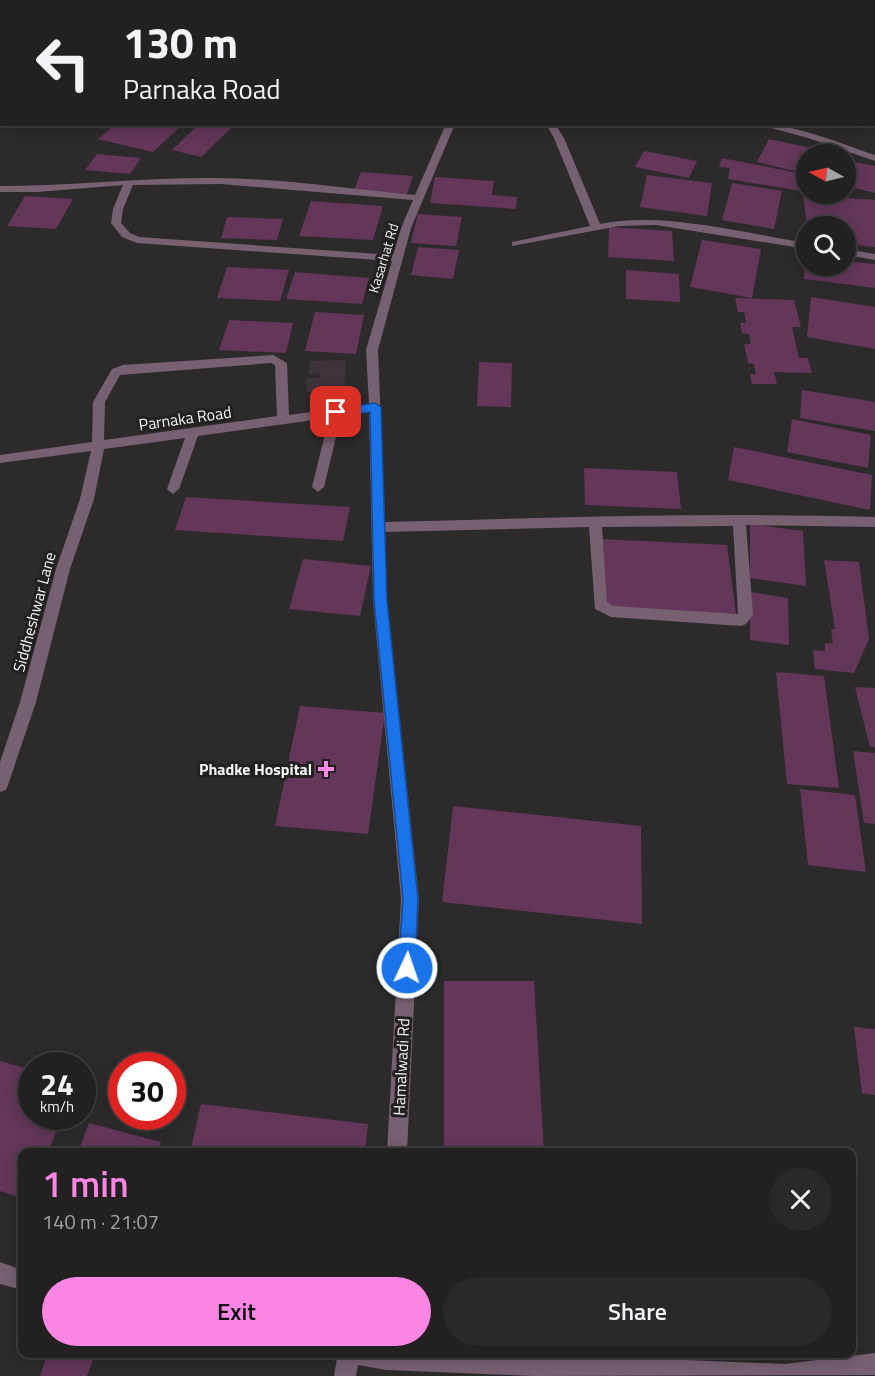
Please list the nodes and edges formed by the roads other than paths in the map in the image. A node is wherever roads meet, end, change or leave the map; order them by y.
1 (450, 126) edge
2 (551, 126) edge
3 (768, 126) edge
4 (875, 158) edge
5 (126, 182) junction
6 (0, 189) edge
7 (419, 198) junction
8 (596, 227) junction
9 (516, 244) dead end
10 (796, 244) edge
11 (856, 254) edge
12 (875, 257) edge
13 (398, 258) junction
14 (375, 407) junction
15 (336, 412) junction
16 (283, 420) junction
17 (192, 434) junction
18 (98, 447) junction
19 (0, 459) edge
20 (318, 487) dead end
21 (173, 489) dead end
22 (739, 522) junction
23 (875, 522) edge
24 (595, 523) junction
25 (379, 527) junction
26 (0, 786) edge
27 (397, 1148) edge
28 (0, 1273) edge
29 (18, 1279) edge
30 (349, 1358) edge
31 (428, 1358) edge
32 (875, 1364) edge
33 (785, 1375) edge
34 (345, 1376) edge

1 - 7 street, Kasarhat Rd
2 - 8 street
3 - 4 street
5 - 6 street
5 - 7 street
5 - 13 street
7 - 13 street, Kasarhat Rd
8 - 9 street
8 - 10 street
11 - 12 street
13 - 14 street, Kasarhat Rd
14 - 15 street, Parnaka Road
14 - 25 street, Hamalwadi Rd
15 - 16 street, Parnaka Road
15 - 20 street
16 - 17 street, Parnaka Road
16 - 18 street, Siddheshwar Lane
17 - 18 street, Parnaka Road
17 - 21 street
18 - 19 street, Parnaka Road
18 - 26 street, Siddheshwar Lane
22 - 23 street
22 - 24 street
22 - 24 street
24 - 25 street
25 - 27 street, Hamalwadi Rd
28 - 29 street
30 - 34 street
31 - 33 street
32 - 33 street

